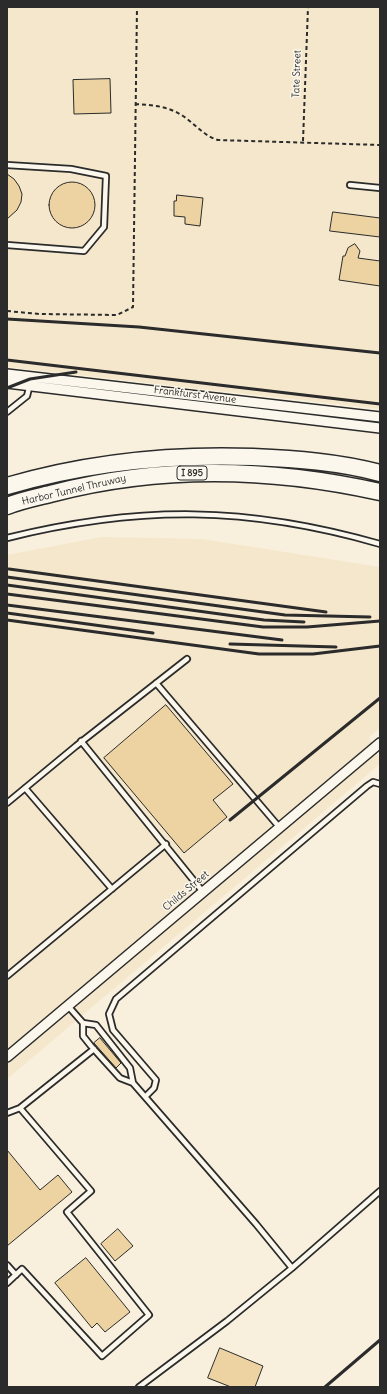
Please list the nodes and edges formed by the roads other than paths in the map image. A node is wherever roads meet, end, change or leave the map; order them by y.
1 (7, 165) edge
2 (350, 185) dead end
3 (380, 188) edge
4 (7, 245) edge
5 (7, 374) edge
6 (30, 381) junction
7 (7, 383) edge
8 (7, 412) edge
9 (380, 418) edge
10 (380, 428) edge
11 (380, 473) edge
12 (7, 486) edge
13 (380, 492) edge
14 (7, 506) edge
15 (7, 538) edge
16 (380, 544) edge
17 (187, 658) dead end
18 (156, 683) junction
19 (81, 741) junction
20 (380, 743) edge
21 (380, 784) edge
22 (25, 788) junction
23 (7, 803) edge
24 (280, 828) junction
25 (166, 844) junction
26 (112, 889) junction
27 (203, 892) junction
28 (7, 976) edge
29 (68, 1006) junction
30 (83, 1024) junction
31 (94, 1049) junction
32 (7, 1057) edge
33 (133, 1083) junction
34 (145, 1097) junction
35 (20, 1108) junction
36 (7, 1113) edge
37 (380, 1191) edge
38 (7, 1265) edge
39 (292, 1268) junction
40 (16, 1275) junction
41 (7, 1283) edge
42 (139, 1387) edge

1 - 4 lane
2 - 3 lane
5 - 6 street, Frankfurst Avenue
6 - 7 street, Frankfurst Avenue
6 - 8 lane
6 - 9 street, Frankfurst Avenue
6 - 10 street, Frankfurst Avenue
11 - 12 highway, Harbor Tunnel Thruway / I 895
13 - 14 highway, Harbor Tunnel Thruway / I 895
15 - 16 lane
17 - 18 lane
18 - 19 lane
18 - 24 lane
19 - 22 lane
19 - 25 lane
20 - 24 street, Childs Street
21 - 34 lane
22 - 23 lane
22 - 26 lane
24 - 27 street, Childs Street
25 - 26 lane
25 - 27 lane
26 - 28 lane
27 - 29 street, Childs Street
29 - 30 lane
29 - 32 street, Childs Street
30 - 31 lane
30 - 33 lane
31 - 33 lane
31 - 35 lane
33 - 34 lane
34 - 39 lane
35 - 36 lane
35 - 40 lane
37 - 39 lane
38 - 40 lane
39 - 42 lane
40 - 41 lane

